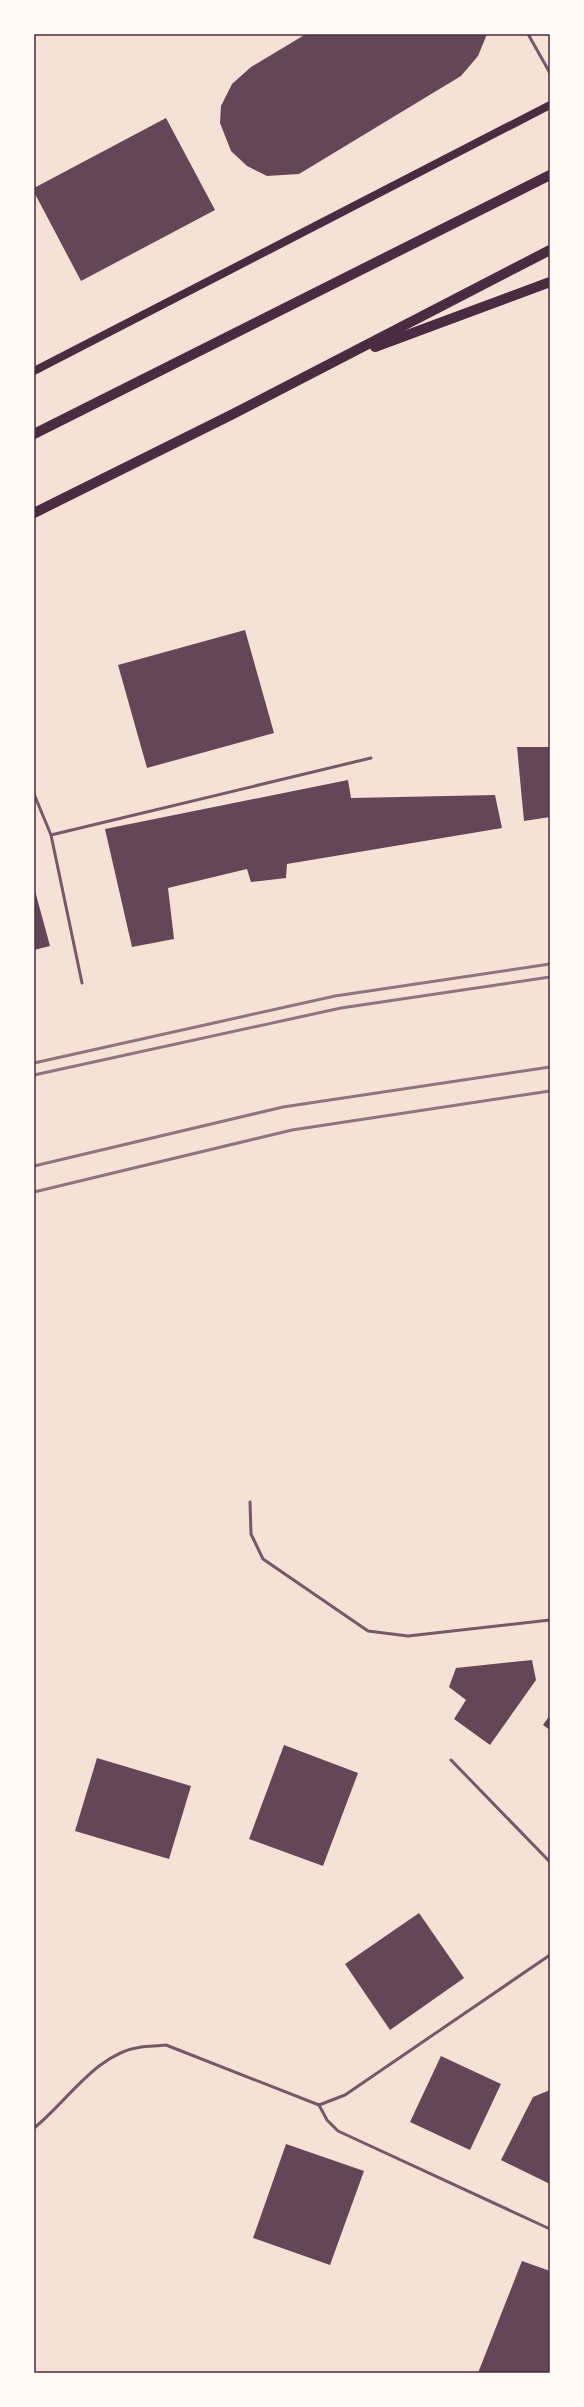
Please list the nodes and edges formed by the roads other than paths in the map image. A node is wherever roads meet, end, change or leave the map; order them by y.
1 (528, 34) edge
2 (550, 73) edge
3 (550, 105) edge
4 (550, 175) edge
5 (550, 250) edge
6 (550, 282) edge
7 (334, 363) junction
8 (34, 371) edge
9 (34, 434) edge
10 (34, 513) edge
11 (371, 758) dead end
12 (34, 794) edge
13 (51, 835) junction
14 (82, 983) dead end
15 (250, 1502) dead end
16 (550, 1620) edge
17 (451, 1760) dead end
18 (550, 1862) edge
19 (550, 1955) edge
20 (319, 2105) junction
21 (34, 2128) edge
22 (550, 2229) edge

1 - 2 lane
3 - 8 main road
4 - 9 main road
5 - 7 main road
6 - 7 main road
7 - 10 main road
11 - 13 lane
12 - 13 lane
13 - 14 lane
15 - 16 lane
17 - 18 lane
19 - 20 lane
20 - 21 lane
20 - 22 lane

